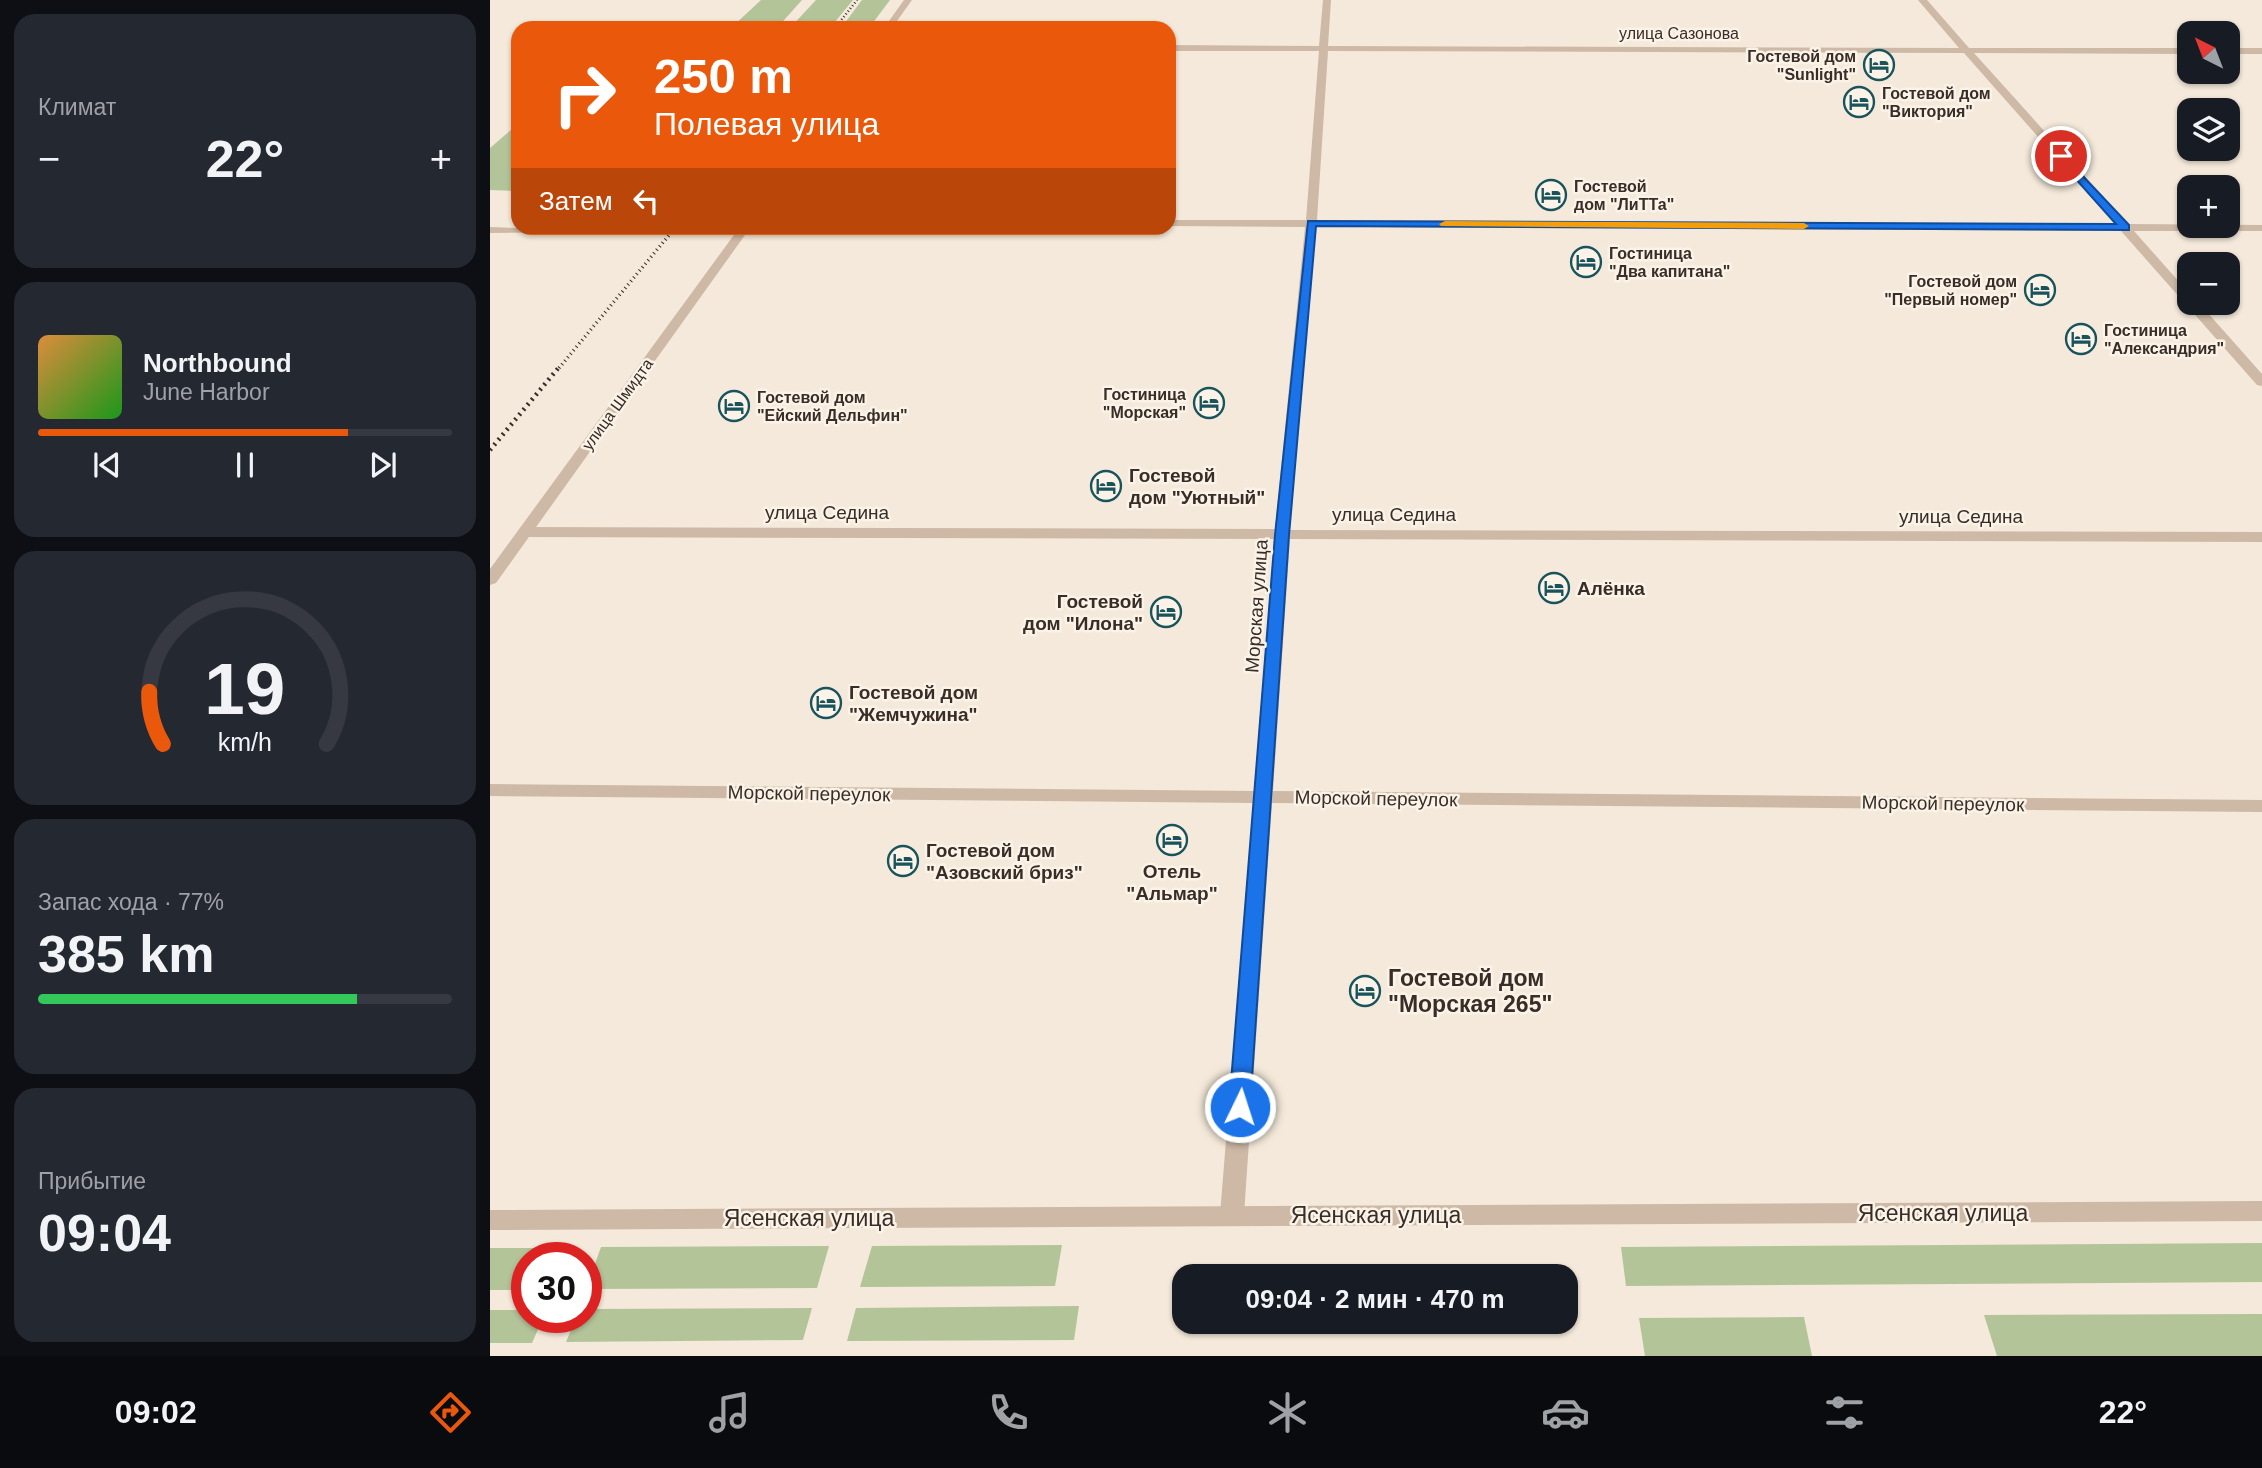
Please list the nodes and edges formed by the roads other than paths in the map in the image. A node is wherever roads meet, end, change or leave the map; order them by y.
1 (908, 0) edge
2 (1327, 0) edge
3 (1922, 0) edge
4 (893, 21) edge
5 (1176, 47) edge
6 (1324, 48) junction
7 (1967, 50) junction
8 (2177, 51) edge
9 (2240, 51) edge
10 (2262, 51) edge
11 (1176, 223) edge
12 (1311, 223) junction
13 (2125, 227) junction
14 (2262, 228) edge
15 (490, 230) edge
16 (511, 230) edge
17 (739, 235) edge
18 (2177, 286) edge
19 (2202, 315) edge
20 (2262, 382) edge
21 (525, 532) junction
22 (1282, 535) junction
23 (2262, 537) edge
24 (490, 580) edge
25 (490, 790) edge
26 (1263, 797) junction
27 (2262, 806) edge
28 (2262, 1211) edge
29 (1233, 1215) junction
30 (490, 1220) edge

1 - 4 street
2 - 6 street, Морская улица
3 - 7 street
5 - 6 street, улица Сазонова
6 - 7 street, улица Сазонова
6 - 12 street, Морская улица
7 - 8 street, улица Сазонова
7 - 13 street
9 - 10 street
11 - 12 street
12 - 13 street
12 - 22 street, Морская улица
13 - 14 street
13 - 18 street
15 - 16 street
17 - 21 street, улица Шмидта
19 - 20 street
21 - 22 street, улица Седина
21 - 24 street, улица Шмидта
22 - 23 street, улица Седина
22 - 26 street, Морская улица
25 - 26 street, Морской переулок
26 - 27 street, Морской переулок
26 - 29 street, Морская улица
28 - 29 street, Ясенская улица
29 - 30 street, Ясенская улица

